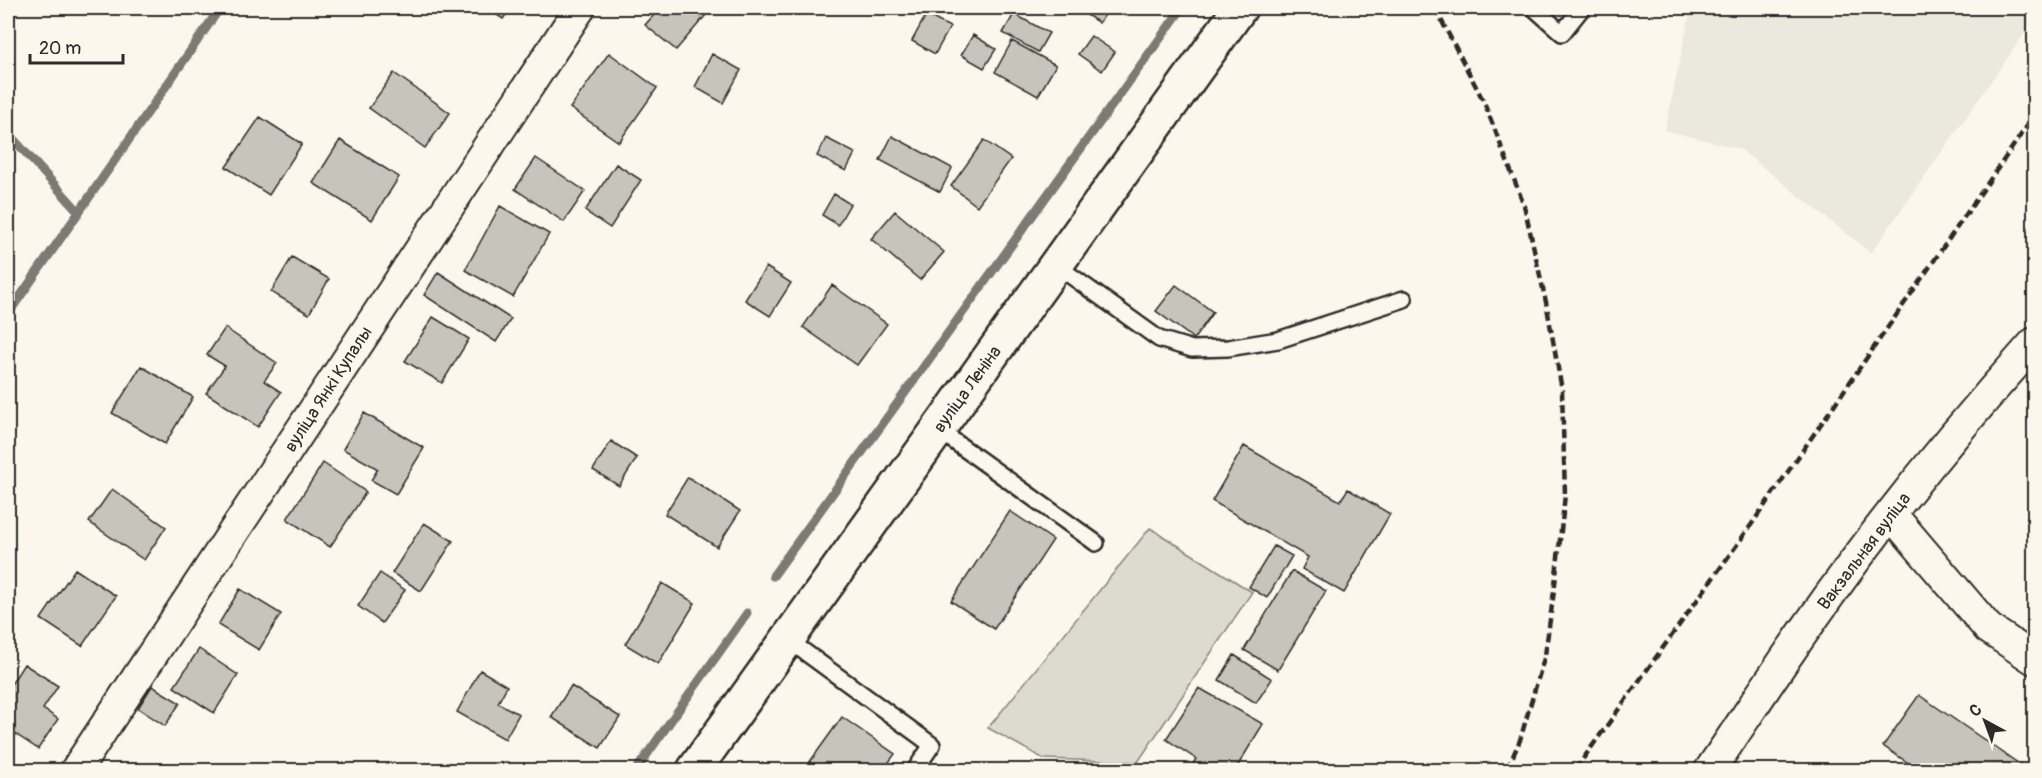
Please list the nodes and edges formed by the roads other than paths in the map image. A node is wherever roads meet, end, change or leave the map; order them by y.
1 (580, 8) edge
2 (1240, 8) edge
3 (1534, 8) edge
4 (1582, 8) edge
5 (1056, 265) junction
6 (1404, 299) dead end
7 (2034, 343) edge
8 (937, 429) junction
9 (1891, 514) junction
10 (1096, 543) dead end
11 (787, 639) junction
12 (2034, 659) edge
13 (76, 771) edge
14 (694, 771) edge
15 (915, 771) edge
16 (1710, 771) edge

1 - 13 street, вуліца Янкі Купалы
2 - 5 main road, вуліца Леніна
3 - 4 lane
5 - 6 lane
5 - 8 main road, вуліца Леніна
7 - 9 street, Вакзальная вуліца
8 - 10 lane
8 - 11 main road, вуліца Леніна
9 - 12 street
9 - 16 street, Вакзальная вуліца
11 - 14 main road, вуліца Леніна
11 - 15 lane

